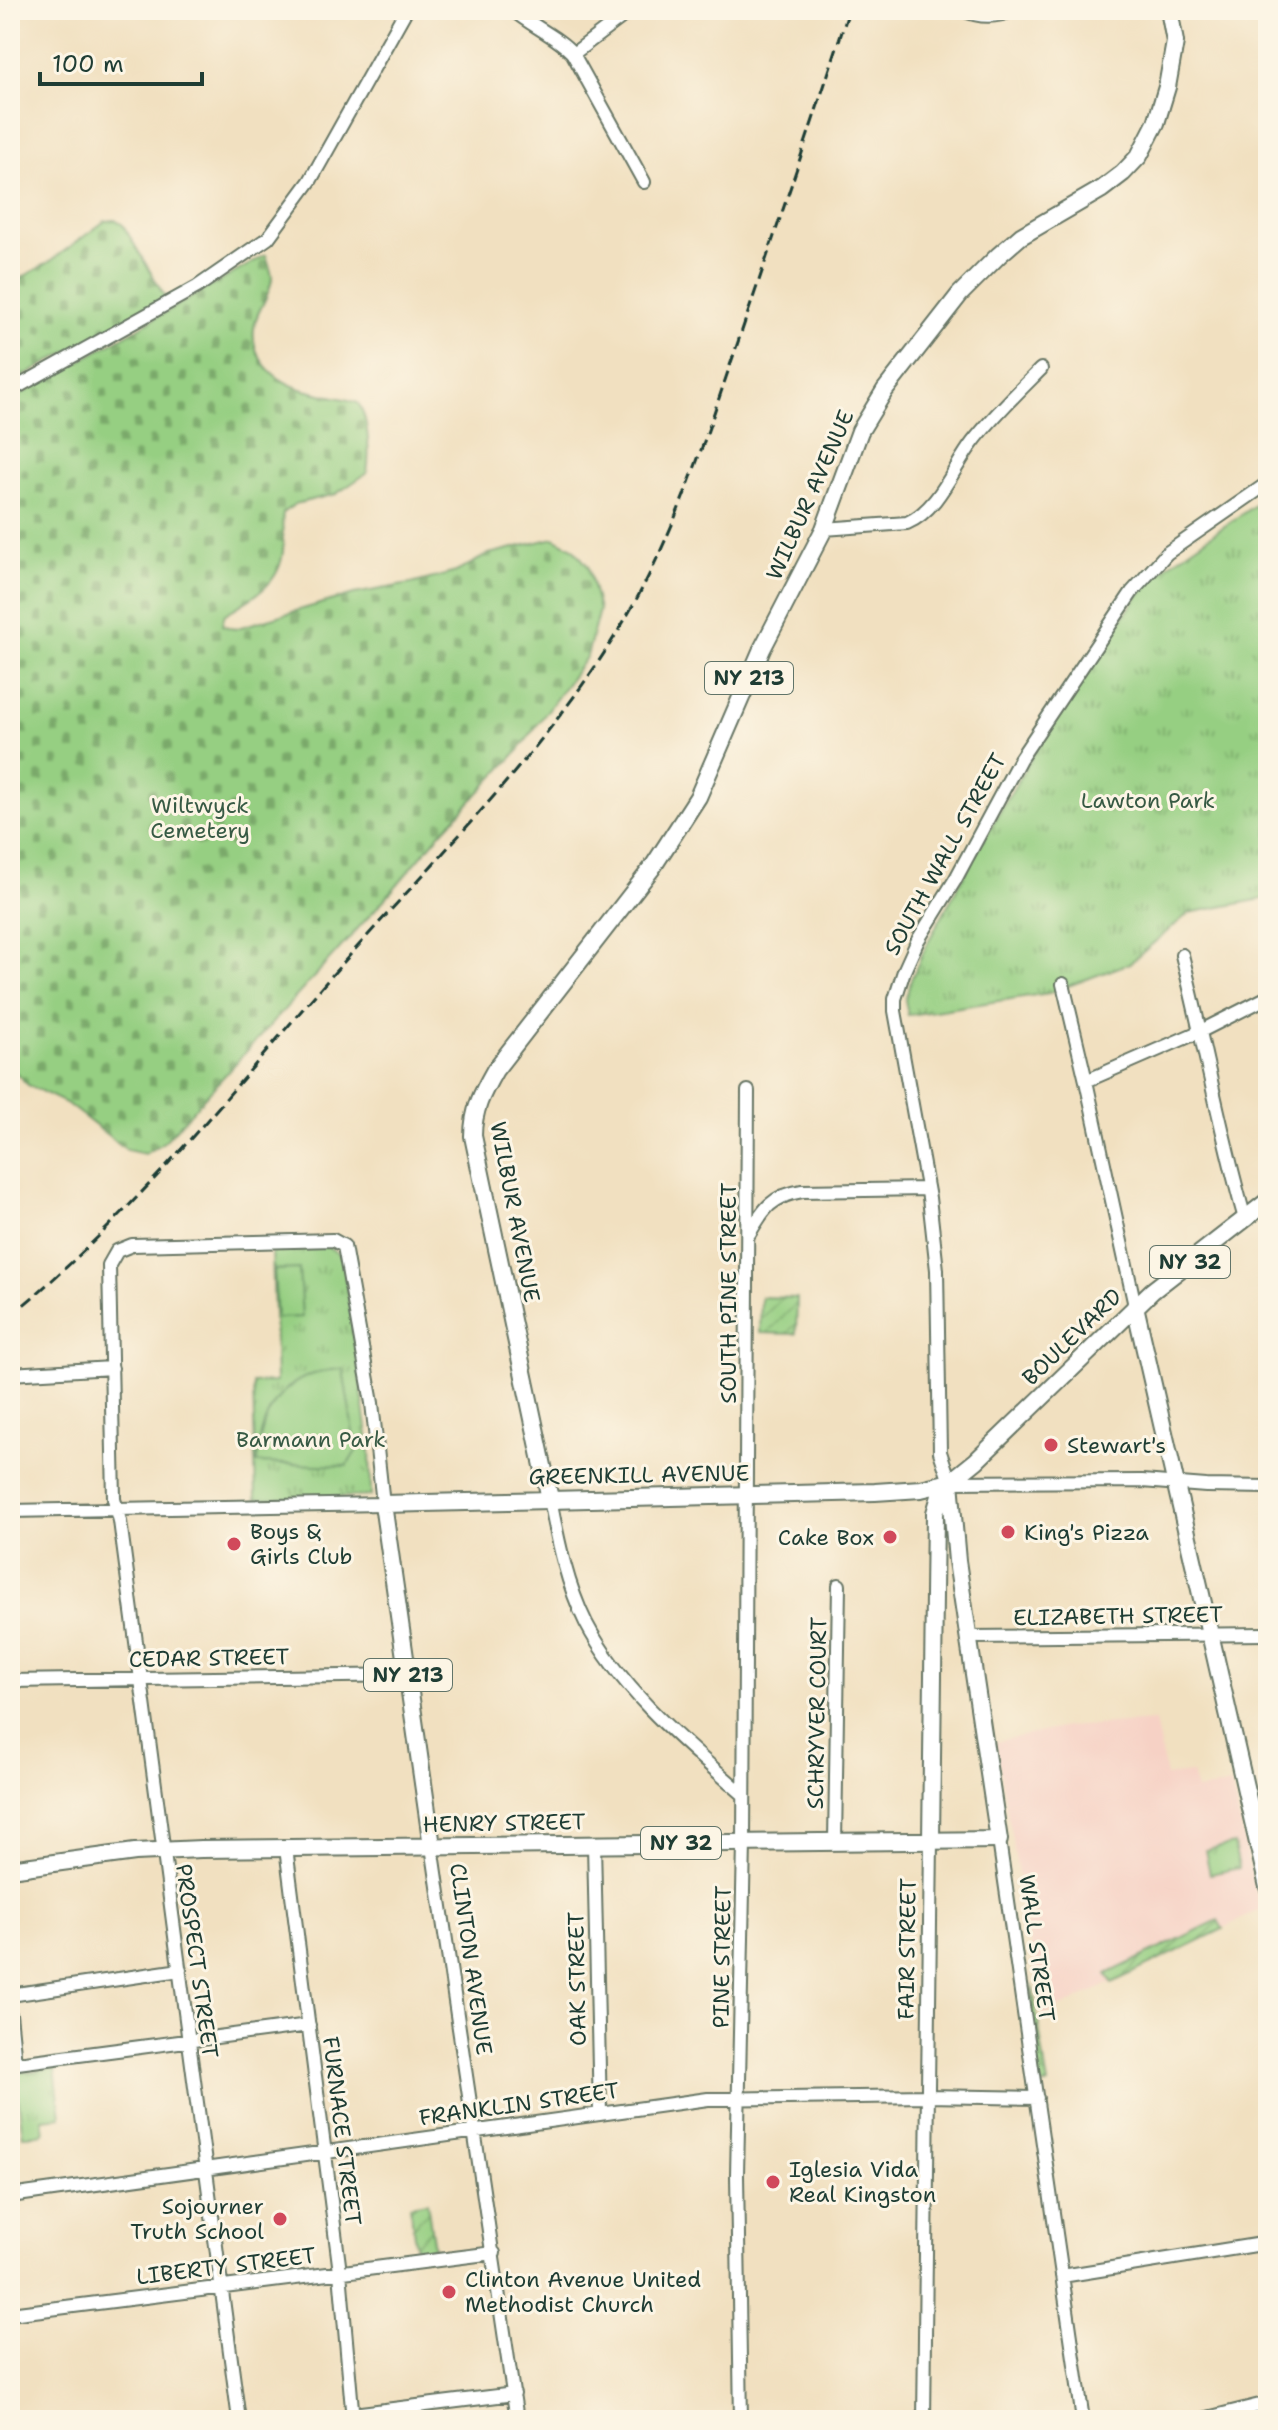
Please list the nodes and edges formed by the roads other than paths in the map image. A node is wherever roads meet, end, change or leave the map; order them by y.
1 (406, 10) edge
2 (513, 10) edge
3 (631, 10) edge
4 (964, 10) edge
5 (1014, 10) edge
6 (1169, 10) edge
7 (573, 54) junction
8 (644, 182) dead end
9 (1041, 369) dead end
10 (10, 391) edge
11 (1268, 483) edge
12 (824, 529) junction
13 (1182, 955) dead end
14 (1063, 984) dead end
15 (1268, 997) edge
16 (1201, 1031) junction
17 (1086, 1081) junction
18 (748, 1091) dead end
19 (927, 1189) junction
20 (1268, 1201) edge
21 (1245, 1219) junction
22 (748, 1237) junction
23 (1135, 1306) junction
24 (112, 1368) junction
25 (10, 1374) edge
26 (950, 1482) junction
27 (1176, 1485) junction
28 (1268, 1487) edge
29 (746, 1495) junction
30 (550, 1499) junction
31 (383, 1504) junction
32 (116, 1508) junction
33 (10, 1511) edge
34 (839, 1585) dead end
35 (1268, 1634) edge
36 (1210, 1635) junction
37 (968, 1637) junction
38 (408, 1675) junction
39 (140, 1679) junction
40 (10, 1681) edge
41 (744, 1795) junction
42 (1268, 1807) edge
43 (1252, 1815) junction
44 (931, 1840) junction
45 (999, 1840) junction
46 (835, 1842) junction
47 (744, 1843) junction
48 (594, 1844) junction
49 (432, 1846) junction
50 (286, 1848) junction
51 (161, 1851) junction
52 (10, 1869) edge
53 (1268, 1887) edge
54 (180, 1970) junction
55 (10, 1995) edge
56 (10, 2014) edge
57 (309, 2025) junction
58 (189, 2042) junction
59 (13, 2064) edge
60 (927, 2096) junction
61 (739, 2097) junction
62 (1037, 2098) junction
63 (600, 2114) junction
64 (474, 2130) junction
65 (325, 2151) junction
66 (205, 2168) junction
67 (10, 2196) edge
68 (1268, 2243) edge
69 (494, 2253) junction
70 (340, 2272) junction
71 (1062, 2276) junction
72 (223, 2287) junction
73 (10, 2314) edge
74 (514, 2394) junction
75 (1268, 2403) edge
76 (353, 2417) edge
77 (239, 2420) edge
78 (517, 2420) edge
79 (741, 2420) edge
80 (924, 2420) edge
81 (1083, 2420) edge
82 (1199, 2420) edge

1 - 10 street
2 - 7 street
3 - 7 street
4 - 5 street
6 - 12 main road, WILBUR AVENUE / NY 213
7 - 8 street
9 - 12 street
11 - 19 street, SOUTH WALL STREET
12 - 30 main road, WILBUR AVENUE / NY 213
13 - 16 street
14 - 17 street
15 - 16 street
16 - 17 street
16 - 21 street
17 - 23 street
18 - 22 street, SOUTH PINE STREET
19 - 22 street
19 - 26 street, SOUTH WALL STREET
20 - 21 main road, BOULEVARD / NY 32
21 - 23 main road, BOULEVARD / NY 32
22 - 29 street, SOUTH PINE STREET
23 - 26 main road, BOULEVARD / NY 32
23 - 27 main road
24 - 25 street
24 - 31 street, PROSPECT STREET
24 - 32 street, PROSPECT STREET
26 - 27 street, GREENKILL AVENUE
26 - 29 main road, GREENKILL AVENUE
26 - 37 main road, WALL STREET
26 - 44 main road, FAIR STREET / NY 32
27 - 28 street, GREENKILL AVENUE
27 - 36 main road
29 - 30 main road, GREENKILL AVENUE
29 - 41 street, PINE STREET
30 - 31 main road, GREENKILL AVENUE
30 - 41 street
31 - 32 street, GREENKILL AVENUE
31 - 38 main road, CLINTON AVENUE / NY 213
32 - 33 street, GREENKILL AVENUE
32 - 39 street, PROSPECT STREET
34 - 46 street, SCHRYVER COURT
35 - 36 street, ELIZABETH STREET
36 - 37 street, ELIZABETH STREET
36 - 43 main road
37 - 45 main road, WALL STREET
38 - 39 street, CEDAR STREET
38 - 49 main road, CLINTON AVENUE / NY 213
39 - 40 street, CEDAR STREET
39 - 51 street, PROSPECT STREET
41 - 47 street, PINE STREET
42 - 43 street
43 - 53 main road
44 - 45 main road, HENRY STREET / NY 32
44 - 46 main road, HENRY STREET / NY 32
44 - 60 street, FAIR STREET
45 - 62 street, WALL STREET
46 - 47 main road, HENRY STREET / NY 32
47 - 48 main road, HENRY STREET / NY 32
47 - 61 street, PINE STREET
48 - 49 main road, HENRY STREET / NY 32
48 - 63 street, OAK STREET
49 - 50 main road, HENRY STREET / NY 32
49 - 64 street, CLINTON AVENUE
50 - 51 main road, HENRY STREET / NY 32
50 - 57 street, FURNACE STREET
51 - 52 main road, HENRY STREET / NY 32
51 - 54 street, PROSPECT STREET
54 - 55 street
54 - 58 street, PROSPECT STREET
56 - 59 street
57 - 58 street
57 - 65 street, FURNACE STREET
58 - 59 street
58 - 66 street, PROSPECT STREET
60 - 61 street, FRANKLIN STREET
60 - 62 street, FRANKLIN STREET
60 - 80 street, FAIR STREET
61 - 63 street, FRANKLIN STREET
61 - 79 street, PINE STREET
62 - 71 street, WALL STREET
63 - 64 street, FRANKLIN STREET
64 - 65 street, FRANKLIN STREET
64 - 69 street, CLINTON AVENUE
65 - 66 street, FRANKLIN STREET
65 - 70 street, FURNACE STREET
66 - 67 street, FRANKLIN STREET
66 - 72 street, PROSPECT STREET
68 - 71 street
69 - 70 street, LIBERTY STREET
69 - 74 street, CLINTON AVENUE
70 - 72 street, LIBERTY STREET
70 - 76 street, FURNACE STREET
71 - 81 street, WALL STREET
72 - 73 street, LIBERTY STREET
72 - 77 street, PROSPECT STREET
74 - 76 street
74 - 78 street, CLINTON AVENUE
75 - 82 street

